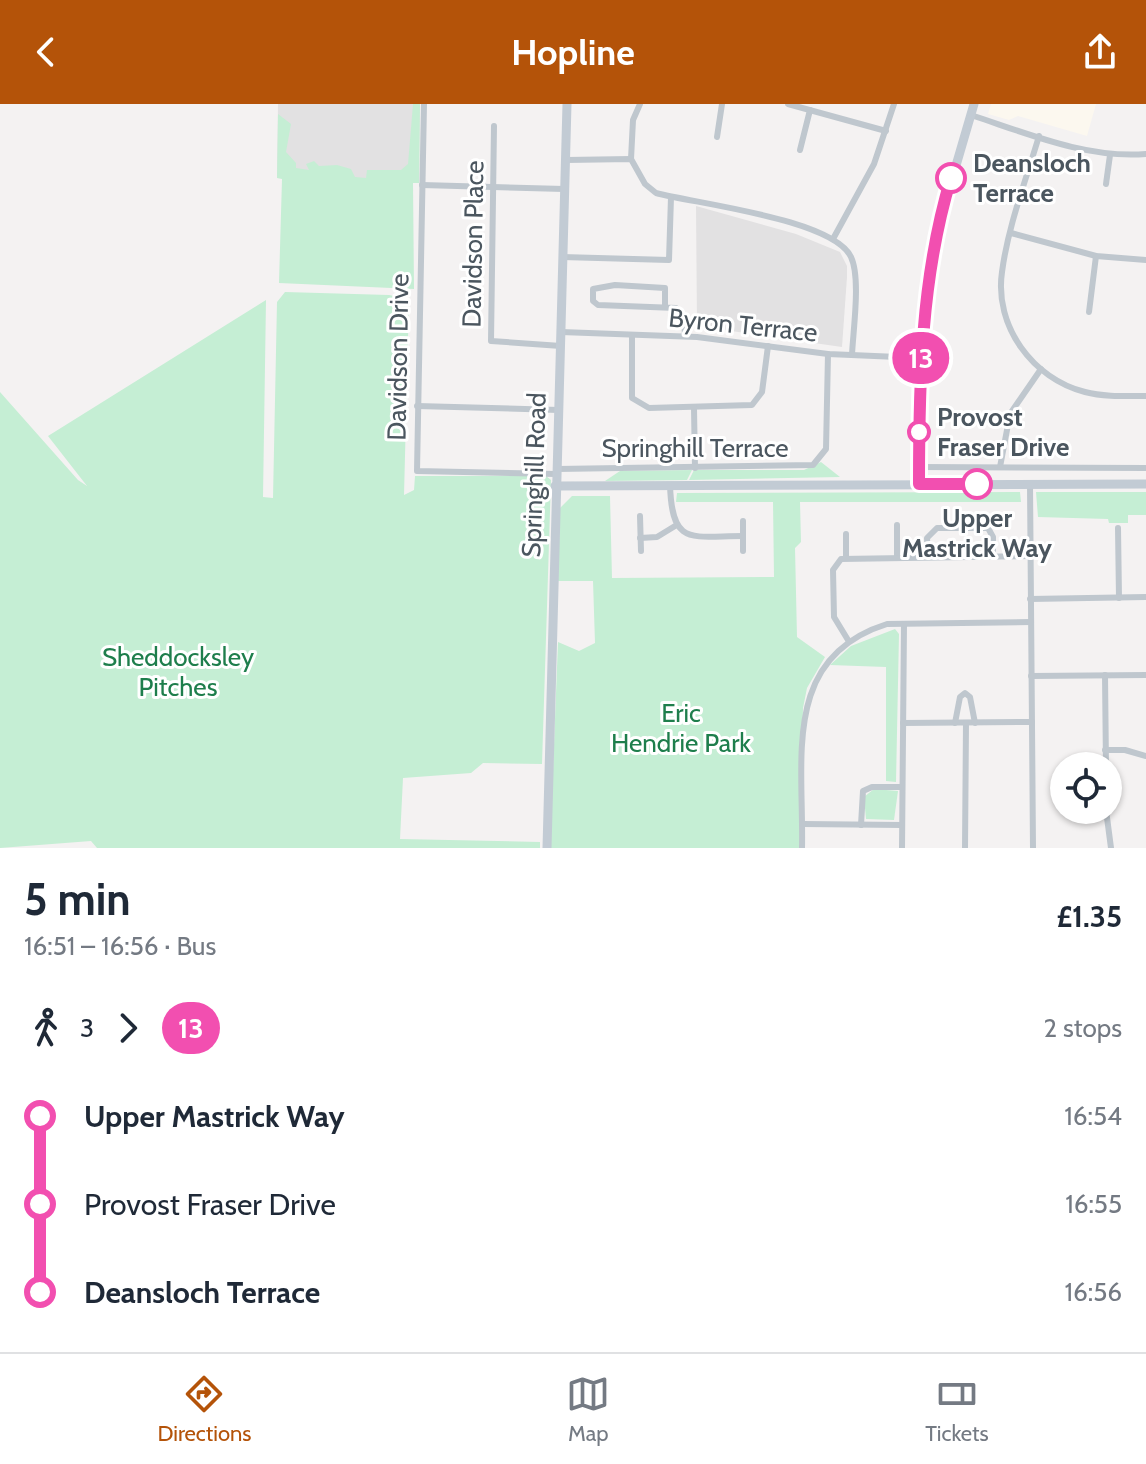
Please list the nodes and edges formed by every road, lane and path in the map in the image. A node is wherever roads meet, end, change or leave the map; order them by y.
1 (424, 104) edge
2 (567, 104) edge
3 (640, 104) edge
4 (722, 104) edge
5 (788, 104) edge
6 (894, 104) edge
7 (974, 104) edge
8 (810, 110) junction
9 (971, 115) junction
10 (494, 126) dead end
11 (886, 131) junction
12 (1039, 136) junction
13 (717, 137) dead end
14 (800, 150) dead end
15 (1146, 154) edge
16 (1110, 155) junction
17 (631, 159) junction
18 (566, 160) junction
19 (1106, 184) dead end
20 (422, 185) junction
21 (493, 187) junction
22 (564, 189) junction
23 (671, 197) junction
24 (1011, 233) junction
25 (833, 239) junction
26 (1096, 256) junction
27 (562, 257) junction
28 (1146, 260) edge
29 (665, 306) junction
30 (1089, 312) dead end
31 (561, 332) junction
32 (632, 335) junction
33 (685, 336) junction
34 (561, 346) junction
35 (768, 346) junction
36 (828, 354) junction
37 (852, 355) junction
38 (921, 358) junction
39 (1041, 369) junction
40 (1146, 396) edge
41 (417, 406) junction
42 (694, 408) junction
43 (559, 410) junction
44 (919, 467) junction
45 (1000, 467) junction
46 (695, 468) junction
47 (1146, 468) edge
48 (557, 471) junction
49 (919, 484) junction
50 (1030, 484) junction
51 (1146, 484) edge
52 (670, 485) junction
53 (555, 486) junction
54 (640, 516) dead end
55 (743, 521) dead end
56 (897, 525) dead end
57 (675, 526) junction
58 (1118, 528) dead end
59 (846, 534) dead end
60 (743, 536) junction
61 (640, 538) junction
62 (641, 551) dead end
63 (743, 551) dead end
64 (1030, 556) junction
65 (897, 557) junction
66 (928, 557) junction
67 (993, 557) junction
68 (846, 558) junction
69 (1146, 597) edge
70 (1119, 598) junction
71 (1030, 599) junction
72 (1031, 622) junction
73 (904, 624) junction
74 (848, 640) junction
75 (1105, 675) junction
76 (1146, 675) edge
77 (1031, 676) junction
78 (1032, 722) junction
79 (903, 723) junction
80 (955, 723) junction
81 (966, 723) junction
82 (975, 723) junction
83 (1105, 750) joint
84 (1146, 756) edge
85 (902, 787) junction
86 (803, 824) junction
87 (1108, 824) edge
88 (861, 825) junction
89 (902, 825) junction
90 (547, 848) edge
91 (802, 848) edge
92 (902, 848) edge
93 (965, 848) edge
94 (1033, 848) edge
95 (1111, 848) edge

1 - 20 street, Davidson Drive
2 - 18 street, Springhill Road
3 - 17 street
4 - 13 street
5 - 8 street
6 - 11 street
7 - 9 street
8 - 11 street
8 - 14 street
9 - 12 street
9 - 38 street
10 - 21 street, Davidson Place
11 - 25 street
12 - 16 street
12 - 24 street
15 - 16 street
16 - 19 street
17 - 18 street
17 - 23 street
18 - 22 street, Springhill Road
20 - 21 street
20 - 41 street, Davidson Drive
21 - 22 street
21 - 34 street, Davidson Place
22 - 27 street, Springhill Road
23 - 25 street
23 - 27 street
24 - 26 street
24 - 39 street
25 - 37 street
26 - 28 street
26 - 30 street
27 - 31 street, Springhill Road
29 - 29 street
29 - 33 street
31 - 32 street, Byron Terrace
31 - 34 street, Springhill Road
32 - 33 street, Byron Terrace
32 - 42 street
33 - 35 street, Byron Terrace
34 - 43 street, Springhill Road
35 - 36 street, Byron Terrace
35 - 42 street
36 - 37 street, Byron Terrace
36 - 46 street, Springhill Terrace
37 - 38 street, Byron Terrace
38 - 44 street
39 - 40 street
39 - 45 street
41 - 43 street
41 - 48 street, Davidson Drive
42 - 46 street
43 - 48 street, Springhill Road
44 - 45 street
44 - 49 street
45 - 47 street
46 - 48 street, Springhill Terrace
48 - 53 street, Springhill Road
49 - 50 street
49 - 52 street
50 - 51 street
50 - 64 street
52 - 53 street
52 - 57 street
53 - 90 street, Springhill Road
54 - 61 street
55 - 60 street
56 - 65 street
57 - 60 street
57 - 61 street
58 - 70 street
59 - 68 street
60 - 63 street
61 - 62 street
64 - 67 street
64 - 71 street
65 - 66 street
65 - 68 street
66 - 67 street
66 - 67 street
68 - 74 street
69 - 70 street
70 - 71 street
71 - 72 street
72 - 73 street
72 - 77 street
73 - 74 street
73 - 79 street
74 - 86 street
75 - 76 street
75 - 77 street
75 - 83 street
77 - 78 street
78 - 82 street
78 - 94 street
79 - 80 street
79 - 85 street
80 - 81 street
80 - 82 street
81 - 82 street
81 - 93 street
83 - 84 street
85 - 88 street
85 - 89 street
86 - 88 street
86 - 91 street
87 - 95 street
88 - 89 street
89 - 92 street

